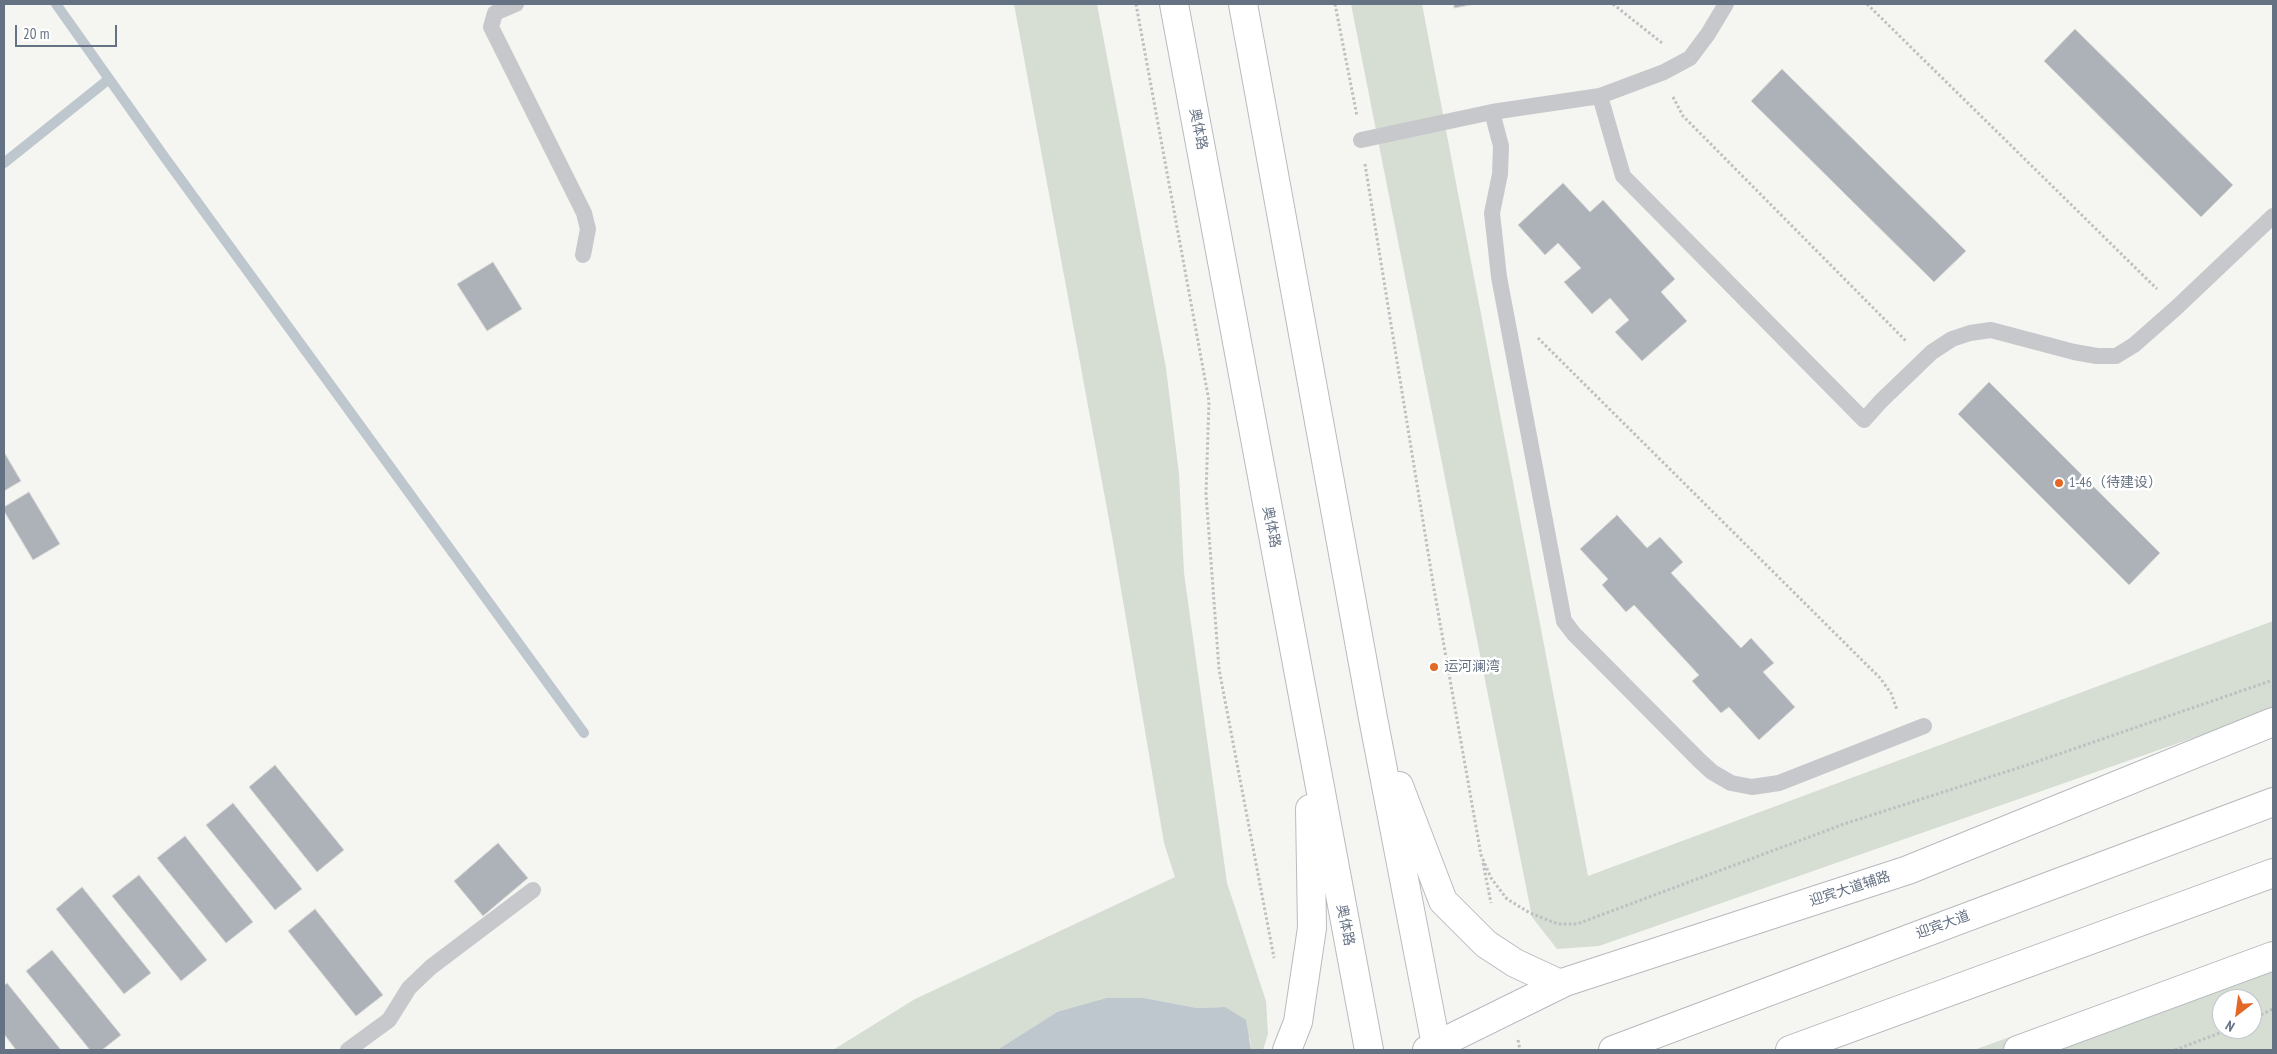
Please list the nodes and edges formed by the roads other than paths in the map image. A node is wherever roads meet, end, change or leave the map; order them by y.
1 (516, 4) edge
2 (1174, 4) edge
3 (1244, 4) edge
4 (1726, 4) edge
5 (1600, 96) junction
6 (1492, 112) junction
7 (1362, 140) road end
8 (2273, 216) edge
9 (583, 256) dead end
10 (1373, 718) junction
11 (2273, 722) edge
12 (1924, 726) dead end
13 (1309, 732) junction
14 (2273, 802) edge
15 (2273, 874) edge
16 (532, 890) dead end
17 (2273, 956) edge
18 (1560, 984) junction
19 (1433, 1049) edge
20 (348, 1050) edge
21 (1286, 1050) edge
22 (1369, 1050) edge
23 (1613, 1050) edge
24 (1790, 1050) edge
25 (2018, 1050) edge

1 - 9 lane
2 - 13 main road, 奥体路
3 - 10 main road
4 - 5 lane
5 - 6 lane
5 - 8 lane
6 - 7 lane
6 - 12 lane
10 - 18 main road
10 - 19 main road
11 - 18 main road, 迎宾大道辅路
13 - 21 main road
13 - 22 main road, 奥体路
14 - 23 main road, 迎宾大道
15 - 24 main road
16 - 20 lane
17 - 25 main road
18 - 19 main road, 迎宾大道辅路

